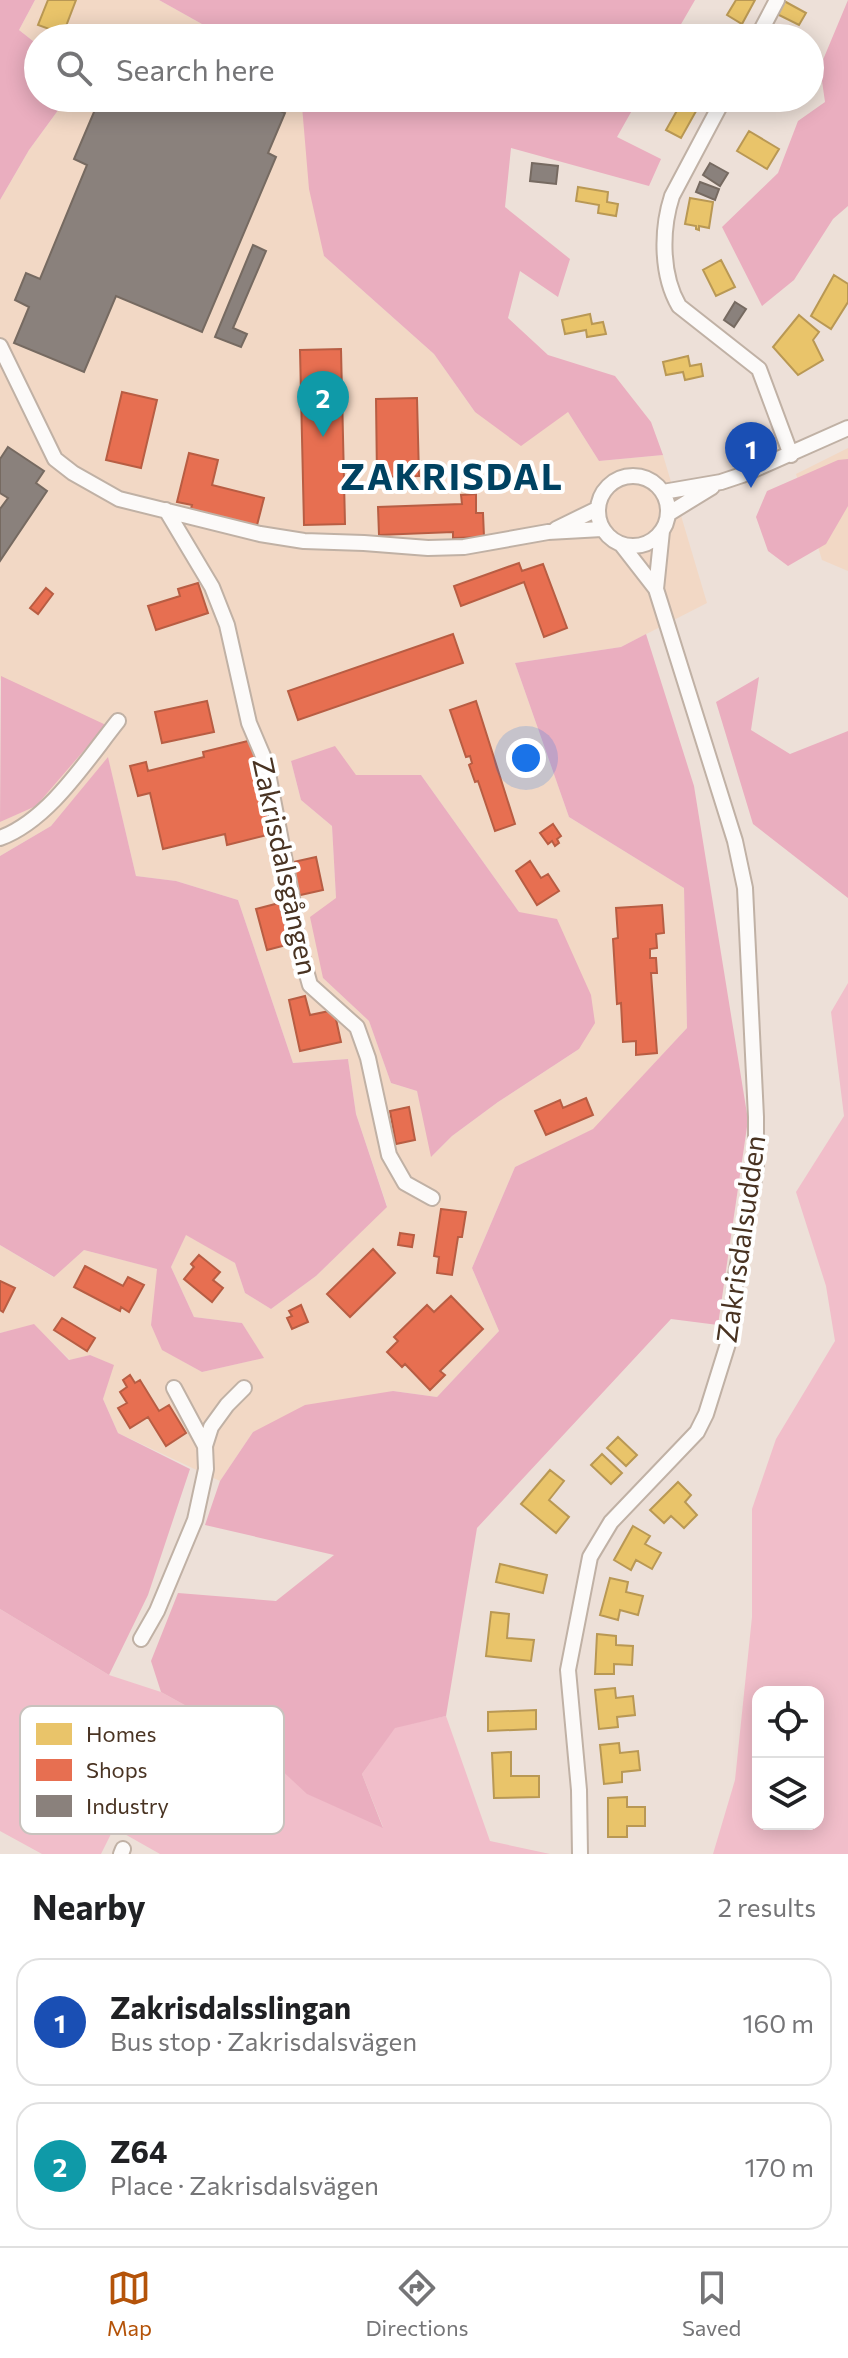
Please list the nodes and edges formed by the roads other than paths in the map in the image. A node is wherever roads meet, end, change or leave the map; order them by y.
1 (777, 0) edge
2 (764, 24) edge
3 (716, 112) edge
4 (0, 346) edge
5 (848, 428) edge
6 (791, 455) junction
7 (721, 482) junction
8 (663, 492) junction
9 (597, 509) junction
10 (166, 510) junction
11 (668, 514) junction
12 (602, 529) junction
13 (662, 531) junction
14 (548, 532) junction
15 (621, 544) junction
16 (656, 589) junction
17 (118, 721) dead end
18 (0, 838) edge
19 (432, 1198) dead end
20 (174, 1388) dead end
21 (244, 1388) dead end
22 (205, 1446) junction
23 (141, 1639) dead end
24 (580, 1854) edge

1 - 2 street
3 - 6 street
4 - 10 street
5 - 6 street
6 - 7 street
7 - 8 street
7 - 11 street
8 - 9 street
8 - 11 street
9 - 12 street
9 - 14 street
10 - 14 street
10 - 19 street, Zakrisdalsgången
11 - 13 street
12 - 14 street
12 - 15 street
13 - 15 street
13 - 16 street, Zakrisdalsudden
15 - 16 street, Zakrisdalsudden
16 - 24 street, Zakrisdalsudden
17 - 18 street
20 - 22 street
21 - 22 street
22 - 23 street

